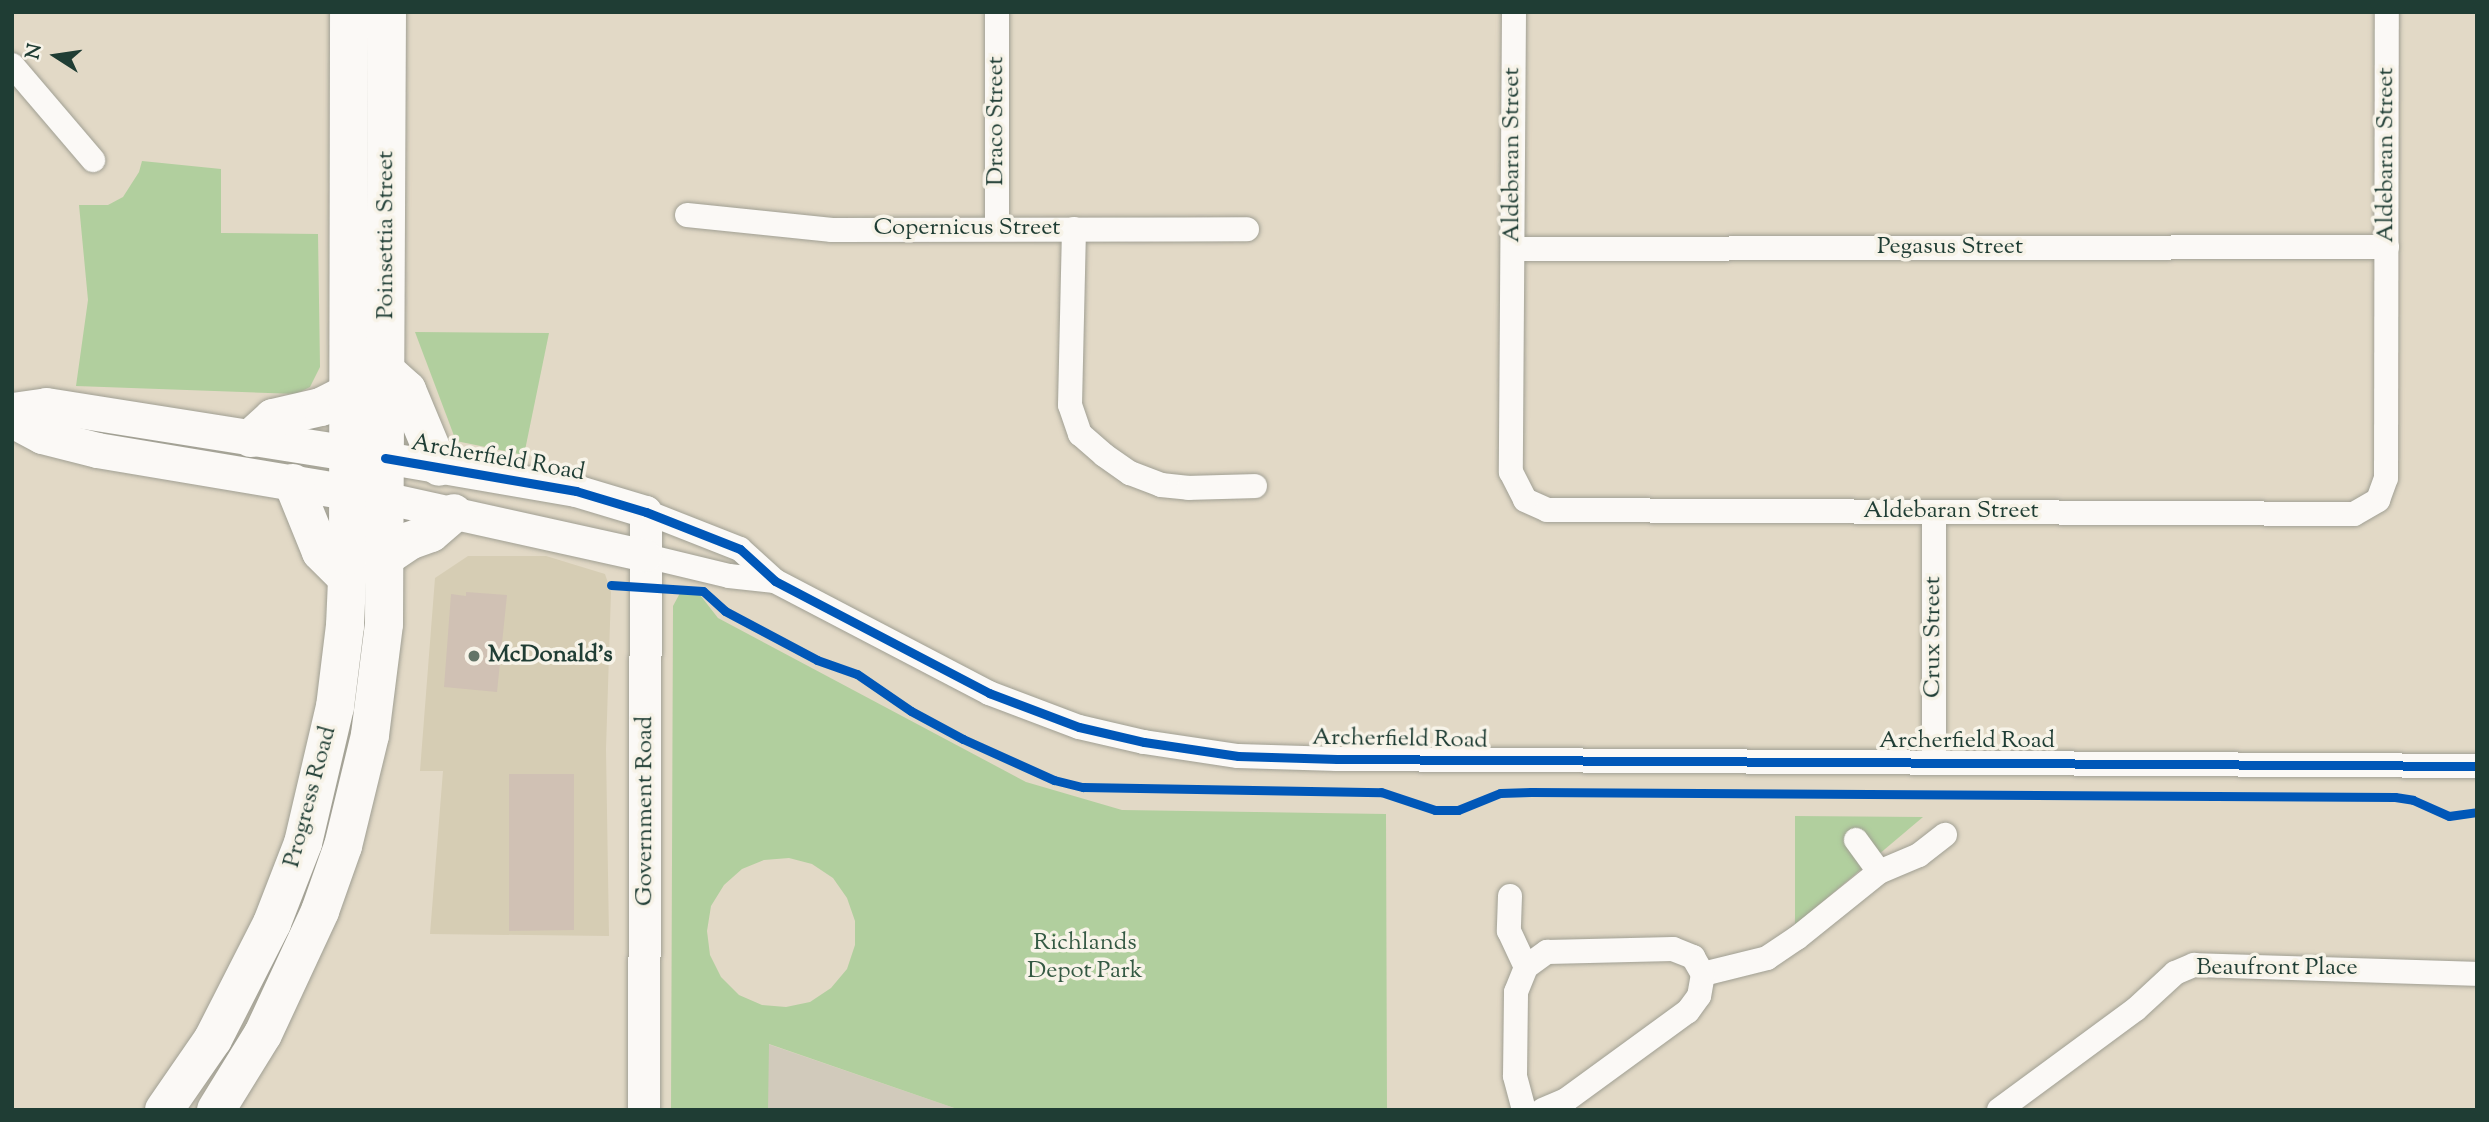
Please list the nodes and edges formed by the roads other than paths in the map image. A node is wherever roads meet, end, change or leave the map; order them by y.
1 (349, 12) edge
2 (387, 12) edge
3 (997, 12) edge
4 (1514, 12) edge
5 (2387, 12) edge
6 (12, 65) edge
7 (93, 160) dead end
8 (687, 215) dead end
9 (997, 229) junction
10 (1074, 229) junction
11 (1247, 229) dead end
12 (2386, 247) junction
13 (1513, 248) junction
14 (387, 372) junction
15 (348, 393) junction
16 (12, 410) edge
17 (12, 420) edge
18 (251, 438) junction
19 (348, 453) junction
20 (385, 458) junction
21 (439, 467) junction
22 (293, 483) junction
23 (1255, 486) dead end
24 (366, 495) junction
25 (646, 512) junction
26 (1934, 512) junction
27 (454, 513) junction
28 (646, 556) junction
29 (384, 558) junction
30 (347, 578) junction
31 (775, 581) junction
32 (1934, 761) junction
33 (2477, 766) edge
34 (1945, 835) dead end
35 (1856, 840) dead end
36 (1879, 872) junction
37 (1510, 896) dead end
38 (1525, 967) junction
39 (1703, 974) junction
40 (2477, 974) edge
41 (1533, 1109) edge
42 (164, 1110) edge
43 (216, 1110) edge
44 (644, 1110) edge
45 (1999, 1110) edge

1 - 15 main road, Poinsettia Street
2 - 14 main road, Poinsettia Street
3 - 9 street, Draco Street
4 - 13 street, Aldebaran Street
5 - 12 street, Aldebaran Street
6 - 7 street
8 - 9 street, Copernicus Street
9 - 10 street, Copernicus Street
10 - 11 street, Copernicus Street
10 - 23 street
12 - 13 street, Pegasus Street
12 - 26 street, Aldebaran Street
13 - 26 street, Aldebaran Street
14 - 20 main road, Poinsettia Street
14 - 21 main road
15 - 18 main road
15 - 19 main road, Poinsettia Street
16 - 18 main road, Archerfield Road
17 - 22 main road, Archerfield Road
18 - 19 main road, Archerfield Road
19 - 20 main road, Archerfield Road
19 - 24 main road, Progress Road
20 - 21 street, Archerfield Road
20 - 24 main road, Progress Road
21 - 25 street, Archerfield Road
22 - 24 main road, Archerfield Road
22 - 30 main road
24 - 27 street, Archerfield Road
24 - 29 main road, Progress Road
24 - 30 main road, Progress Road
25 - 28 street, Government Road
25 - 31 street, Archerfield Road
26 - 32 street, Crux Street
27 - 28 street, Archerfield Road
27 - 29 main road
28 - 31 street, Archerfield Road
28 - 44 street, Government Road
29 - 43 main road, Progress Road
30 - 42 main road, Progress Road
31 - 32 street, Archerfield Road
32 - 33 street, Archerfield Road
34 - 36 street
35 - 36 street
36 - 39 street
37 - 38 street
38 - 39 street
38 - 41 street
39 - 41 street
40 - 45 street, Beaufront Place

